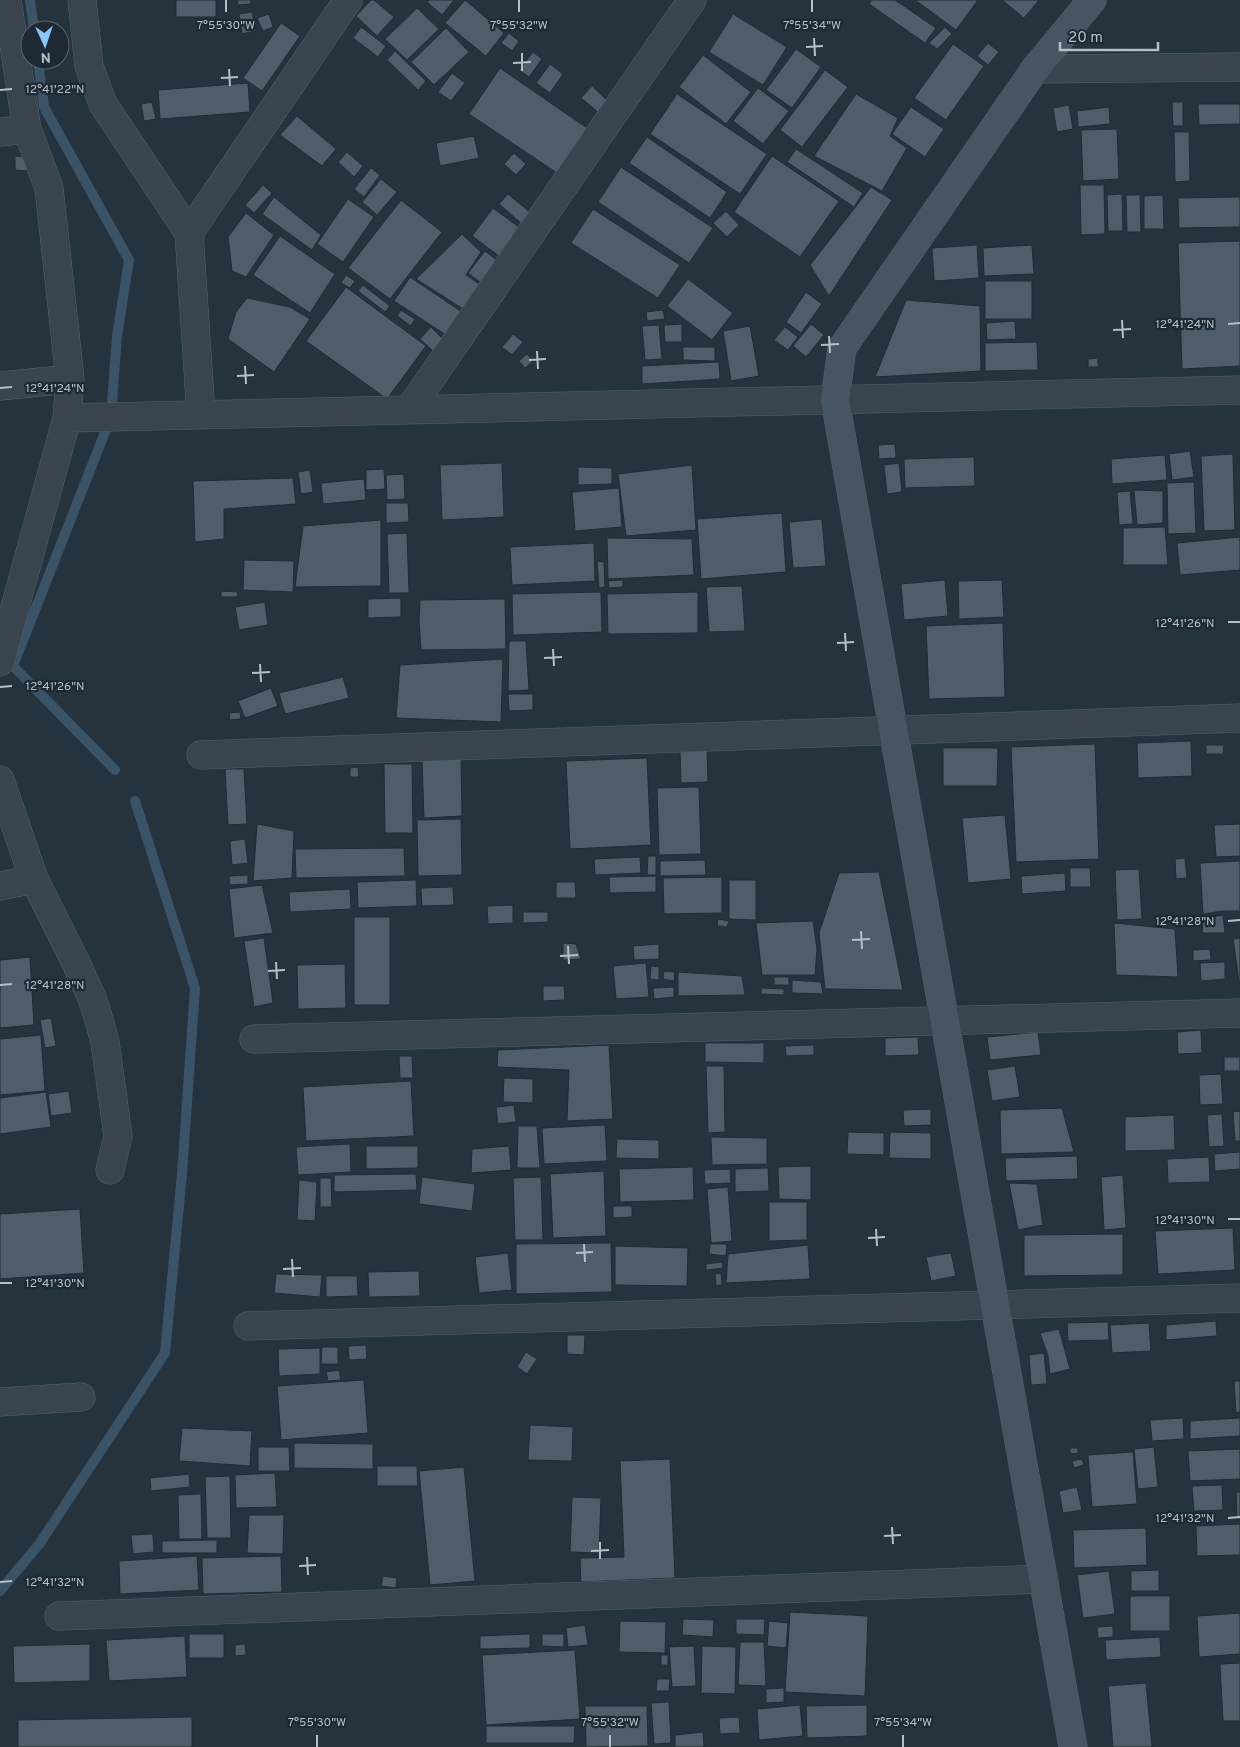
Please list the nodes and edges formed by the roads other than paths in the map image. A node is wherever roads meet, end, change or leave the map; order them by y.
1 (7, 0) edge
2 (82, 0) edge
3 (348, 0) edge
4 (692, 0) edge
5 (1092, 0) edge
6 (1240, 67) edge
7 (1035, 69) junction
8 (27, 129) junction
9 (0, 132) edge
10 (189, 232) junction
11 (70, 379) junction
12 (0, 386) edge
13 (1240, 390) edge
14 (835, 400) junction
15 (408, 410) junction
16 (201, 414) junction
17 (67, 418) junction
18 (0, 662) edge
19 (1240, 718) edge
20 (893, 731) junction
21 (201, 755) dead end
22 (0, 780) edge
23 (34, 880) junction
24 (0, 886) edge
25 (1240, 1013) edge
26 (945, 1021) junction
27 (254, 1039) dead end
28 (110, 1170) dead end
29 (1240, 1298) edge
30 (995, 1305) junction
31 (248, 1326) dead end
32 (82, 1396) dead end
33 (0, 1402) edge
34 (1044, 1579) junction
35 (59, 1616) dead end
36 (1074, 1747) edge

1 - 8 street
2 - 10 street
3 - 10 street
4 - 15 street
5 - 7 street
6 - 7 street
7 - 14 street
8 - 9 street
8 - 11 street
10 - 16 street
11 - 12 street
11 - 17 street
13 - 14 street
14 - 15 street
14 - 20 street
15 - 16 street
16 - 17 street
17 - 18 street
19 - 20 street
20 - 21 street
20 - 26 street
22 - 23 street
23 - 24 street
23 - 28 street
25 - 26 street
26 - 27 street
26 - 30 street
29 - 30 street
30 - 31 street
30 - 34 street
32 - 33 street
34 - 35 street
34 - 36 street

